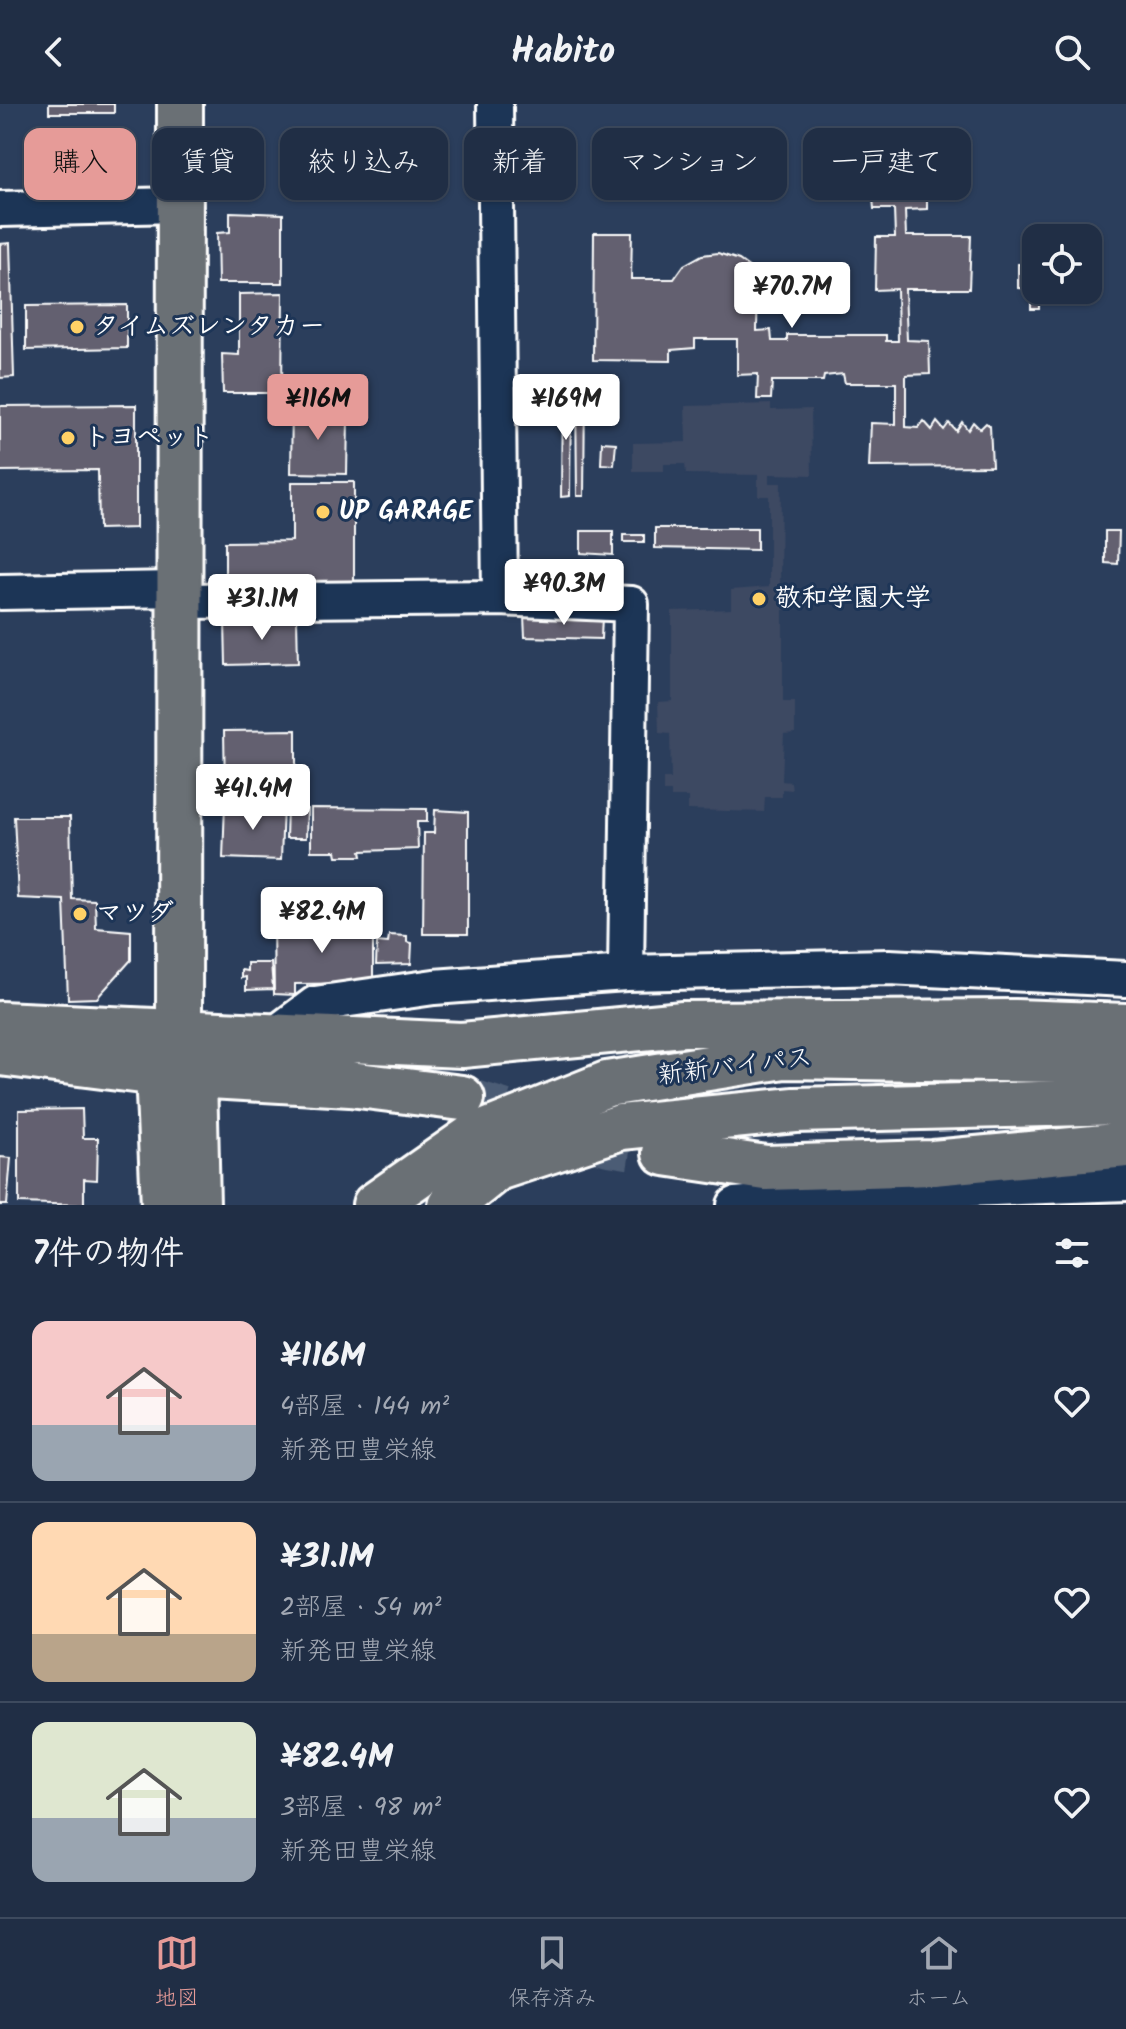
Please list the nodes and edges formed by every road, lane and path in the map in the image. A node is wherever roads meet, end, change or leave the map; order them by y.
1 (180, 104) edge
2 (495, 104) edge
3 (179, 205) junction
4 (0, 209) edge
5 (0, 592) edge
6 (179, 595) junction
7 (500, 598) junction
8 (626, 973) junction
9 (1126, 979) edge
10 (0, 1024) edge
11 (1126, 1026) edge
12 (179, 1032) junction
13 (271, 1037) junction
14 (0, 1053) edge
15 (1126, 1061) edge
16 (176, 1074) junction
17 (462, 1098) tunnel mouth
18 (1126, 1102) edge
19 (1126, 1145) edge
20 (665, 1153) tunnel mouth
21 (1126, 1183) edge
22 (164, 1205) edge
23 (197, 1205) edge
24 (375, 1205) edge
25 (451, 1205) edge
26 (735, 1205) edge

1 - 3 main road
2 - 7 street
3 - 4 street
3 - 6 main road
5 - 6 street
6 - 7 street
6 - 12 main road
7 - 8 street
8 - 9 street
8 - 13 street
10 - 12 main road
11 - 13 main road
12 - 13 main road
12 - 16 main road
14 - 16 main road
15 - 24 main road, 新新バイパス
16 - 17 main road
16 - 22 main road
16 - 23 main road
18 - 25 main road, 新新バイパス
19 - 20 main road
21 - 26 street

